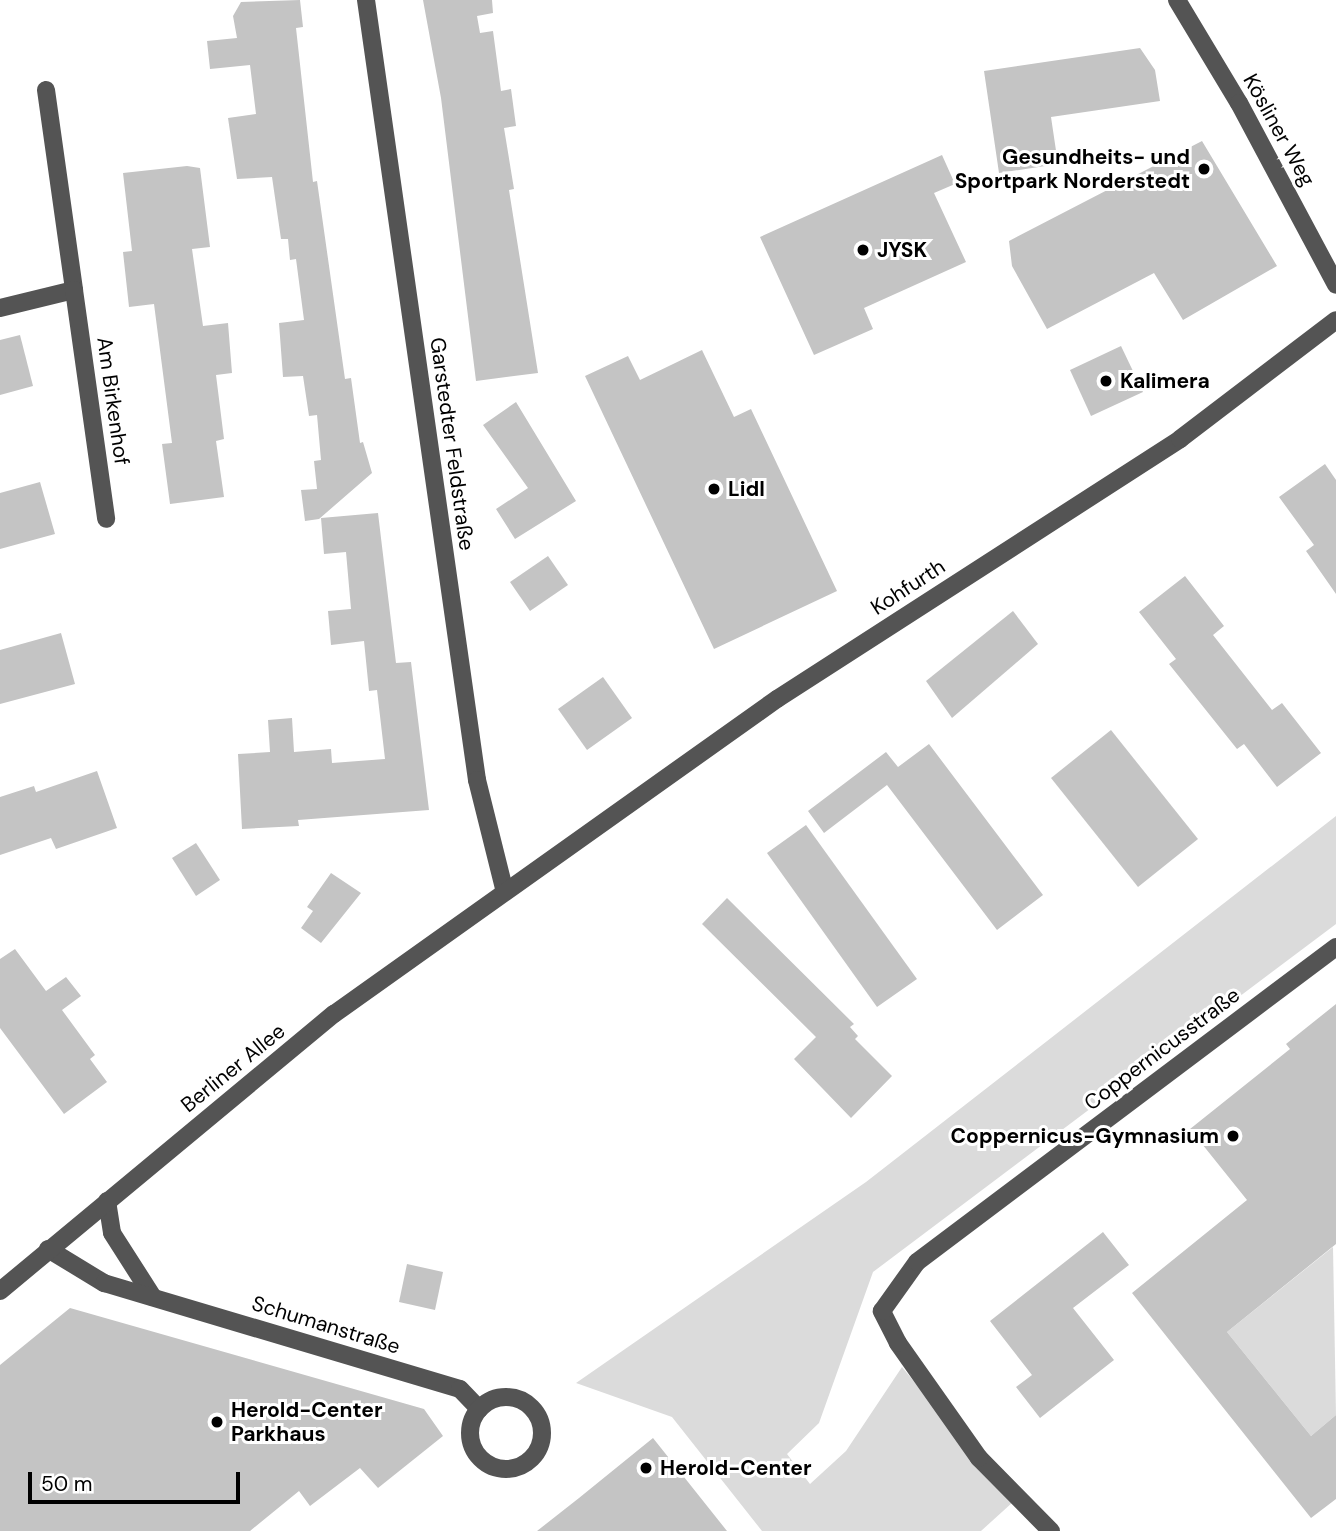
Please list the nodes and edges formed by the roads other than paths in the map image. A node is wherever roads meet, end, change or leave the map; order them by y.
1 (366, 0) edge
2 (1177, 0) edge
3 (46, 90) dead end
4 (1336, 285) edge
5 (74, 290) junction
6 (0, 308) edge
7 (1336, 320) edge
8 (106, 519) dead end
9 (505, 892) junction
10 (1336, 947) edge
11 (107, 1201) junction
12 (48, 1250) junction
13 (0, 1291) edge
14 (153, 1297) junction
15 (479, 1409) junction
16 (1051, 1531) edge

1 - 9 street, Garstedter Feldstraße
2 - 4 street, Kösliner Weg
3 - 5 street, Am Birkenhof
5 - 6 street
5 - 8 street, Am Birkenhof
7 - 9 street, Kohfurth
9 - 11 street, Berliner Allee
10 - 16 street, Coppernicusstraße
11 - 12 street, Berliner Allee
11 - 14 street
12 - 13 street, Berliner Allee
12 - 14 street, Schumanstraße
14 - 15 street, Schumanstraße
15 - 15 street

